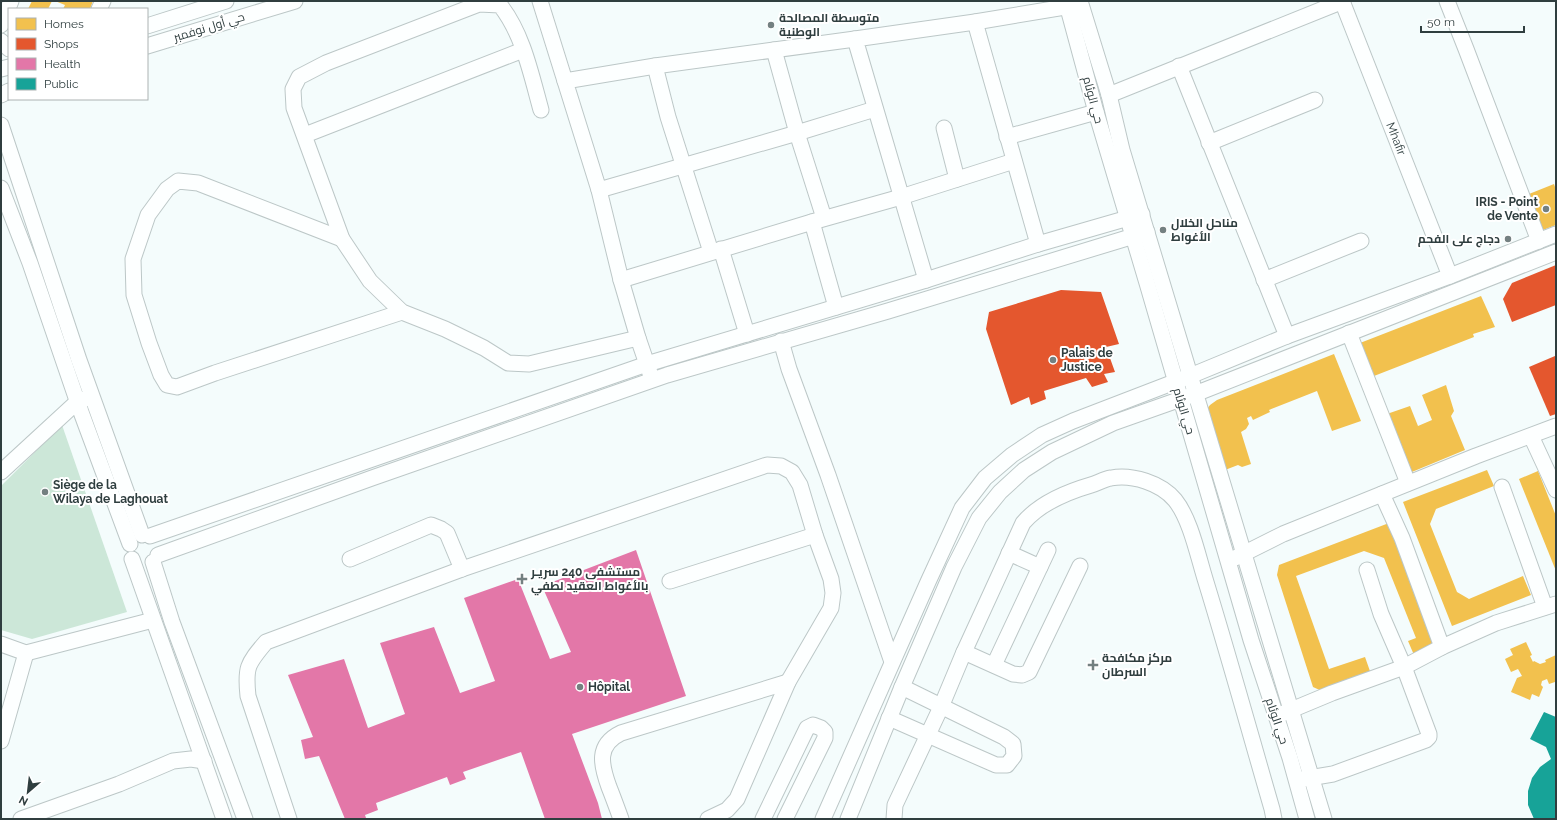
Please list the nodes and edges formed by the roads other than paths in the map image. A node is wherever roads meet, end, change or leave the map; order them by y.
1 (226, 1) edge
2 (295, 1) edge
3 (540, 1) edge
4 (1342, 1) edge
5 (1447, 1) edge
6 (1076, 3) edge
7 (8, 8) edge
8 (975, 22) junction
9 (1, 25) edge
10 (148, 26) edge
11 (855, 39) junction
12 (148, 46) edge
13 (523, 50) junction
14 (774, 50) junction
15 (655, 66) junction
16 (1179, 66) junction
17 (566, 81) junction
18 (1109, 94) junction
19 (1315, 100) dead end
20 (875, 109) junction
21 (541, 110) dead end
22 (1096, 112) junction
23 (1, 124) edge
24 (944, 128) dead end
25 (797, 133) junction
26 (305, 135) junction
27 (1007, 137) junction
28 (1209, 143) junction
29 (1014, 161) junction
30 (683, 166) junction
31 (957, 179) junction
32 (1, 188) edge
33 (599, 190) junction
34 (901, 197) junction
35 (1135, 216) junction
36 (818, 220) junction
37 (1148, 232) junction
38 (1556, 234) edge
39 (1133, 237) junction
40 (342, 239) junction
41 (1361, 241) dead end
42 (1539, 241) junction
43 (1038, 244) junction
44 (716, 251) junction
45 (1556, 252) edge
46 (1450, 276) junction
47 (621, 280) junction
48 (926, 280) junction
49 (1264, 280) junction
50 (836, 307) junction
51 (402, 312) junction
52 (1349, 333) junction
53 (747, 334) junction
54 (1287, 336) junction
55 (638, 338) junction
56 (781, 341) junction
57 (647, 364) junction
58 (1190, 376) junction
59 (653, 380) junction
60 (1176, 381) junction
61 (1188, 396) junction
62 (84, 400) junction
63 (1556, 426) edge
64 (1531, 436) junction
65 (1, 472) edge
66 (1408, 484) junction
67 (1502, 487) dead end
68 (1556, 490) edge
69 (1382, 494) junction
70 (146, 535) junction
71 (814, 535) junction
72 (130, 544) junction
73 (1048, 550) dead end
74 (1009, 553) junction
75 (1244, 554) junction
76 (132, 559) junction
77 (156, 559) junction
78 (350, 559) dead end
79 (1228, 560) junction
80 (1080, 566) dead end
81 (1040, 567) junction
82 (462, 569) junction
83 (1367, 570) dead end
84 (670, 581) dead end
85 (1550, 606) edge
86 (153, 620) junction
87 (1, 644) edge
88 (1442, 647) junction
89 (964, 652) junction
90 (26, 653) junction
91 (892, 662) junction
92 (994, 665) junction
93 (1404, 667) junction
94 (788, 682) junction
95 (902, 687) junction
96 (941, 707) junction
97 (1292, 710) junction
98 (1275, 717) junction
99 (889, 718) junction
100 (927, 734) junction
101 (1, 741) edge
102 (198, 743) junction
103 (173, 761) junction
104 (204, 761) junction
105 (1311, 777) junction
106 (1296, 780) junction
107 (21, 819) edge
108 (224, 819) edge
109 (244, 819) edge
110 (289, 819) edge
111 (621, 819) edge
112 (708, 819) edge
113 (763, 819) edge
114 (785, 819) edge
115 (823, 819) edge
116 (848, 819) edge
117 (894, 819) edge
118 (1274, 819) edge
119 (1308, 819) edge
120 (1324, 819) edge

1 - 10 street, حي أول نوفمبر
2 - 12 street, حي أول نوفمبر
3 - 17 street
4 - 16 street
4 - 46 street, Mhafir
5 - 42 street
6 - 8 street
6 - 18 street, حي الوئام
6 - 22 street, حي الوئام
7 - 9 street
8 - 11 street
8 - 27 street
11 - 14 street
11 - 20 street
13 - 21 street
13 - 26 street
13 - 26 street
14 - 15 street
14 - 25 street
15 - 17 street
15 - 30 street
16 - 18 street
16 - 28 street
17 - 33 street
18 - 35 street, حي الوئام
19 - 28 street
20 - 25 street
20 - 34 street
22 - 27 street
22 - 35 street, حي الوئام
23 - 62 street
24 - 31 street
25 - 30 street
25 - 36 street
26 - 40 street
27 - 29 street
28 - 49 street
29 - 31 street
29 - 43 street
30 - 33 street
30 - 44 street
31 - 34 street
32 - 62 street
33 - 47 street
34 - 36 street
34 - 48 street
35 - 37 street, حي الوئام
35 - 39 street, حي الوئام
35 - 43 street
36 - 44 street
36 - 50 street
37 - 39 street
37 - 58 street, حي الوئام
38 - 42 street
39 - 56 street
39 - 60 street, حي الوئام
40 - 51 street
40 - 51 street
41 - 49 street
42 - 46 street
43 - 48 street
44 - 47 street
44 - 53 street
45 - 52 street
46 - 54 street
47 - 55 street
48 - 50 street
49 - 54 street
50 - 53 street
51 - 55 street
52 - 61 street
52 - 66 street
53 - 57 street
54 - 58 street
55 - 57 street
56 - 59 street
56 - 91 street
57 - 59 street
57 - 70 street
58 - 60 street
58 - 61 street, حي الوئام
59 - 77 street
60 - 61 street, حي الوئام
60 - 91 street
61 - 75 street, حي الوئام
61 - 79 street, حي الوئام
61 - 95 street
62 - 65 street
62 - 70 street
62 - 72 street
63 - 64 street
64 - 66 street
64 - 68 street
66 - 69 street
67 - 85 street
69 - 75 street
69 - 88 street
70 - 72 street
70 - 77 street
71 - 82 street
71 - 84 street
71 - 94 street
72 - 76 street
73 - 81 street
74 - 81 street
74 - 89 street
74 - 118 street
75 - 79 street
75 - 97 street, حي الوئام
76 - 77 street
76 - 86 street
77 - 109 street
78 - 82 street
79 - 98 street, حي الوئام
80 - 92 street
81 - 92 street
82 - 110 street
83 - 93 street
85 - 88 street
86 - 90 street
86 - 102 street
87 - 90 street
88 - 93 street
89 - 92 street
89 - 96 street
90 - 101 street
91 - 115 street
93 - 97 street
93 - 105 street
94 - 111 street
94 - 112 street
95 - 96 street
95 - 99 street
96 - 100 street
96 - 100 street
97 - 98 street
97 - 105 street, حي الوئام
98 - 106 street, حي الوئام
99 - 100 street
99 - 116 street
100 - 117 street
102 - 103 street
102 - 104 street
103 - 104 street
103 - 107 street
104 - 108 street
105 - 106 street
105 - 120 street, حي الوئام
106 - 119 street, حي الوئام
113 - 114 street

